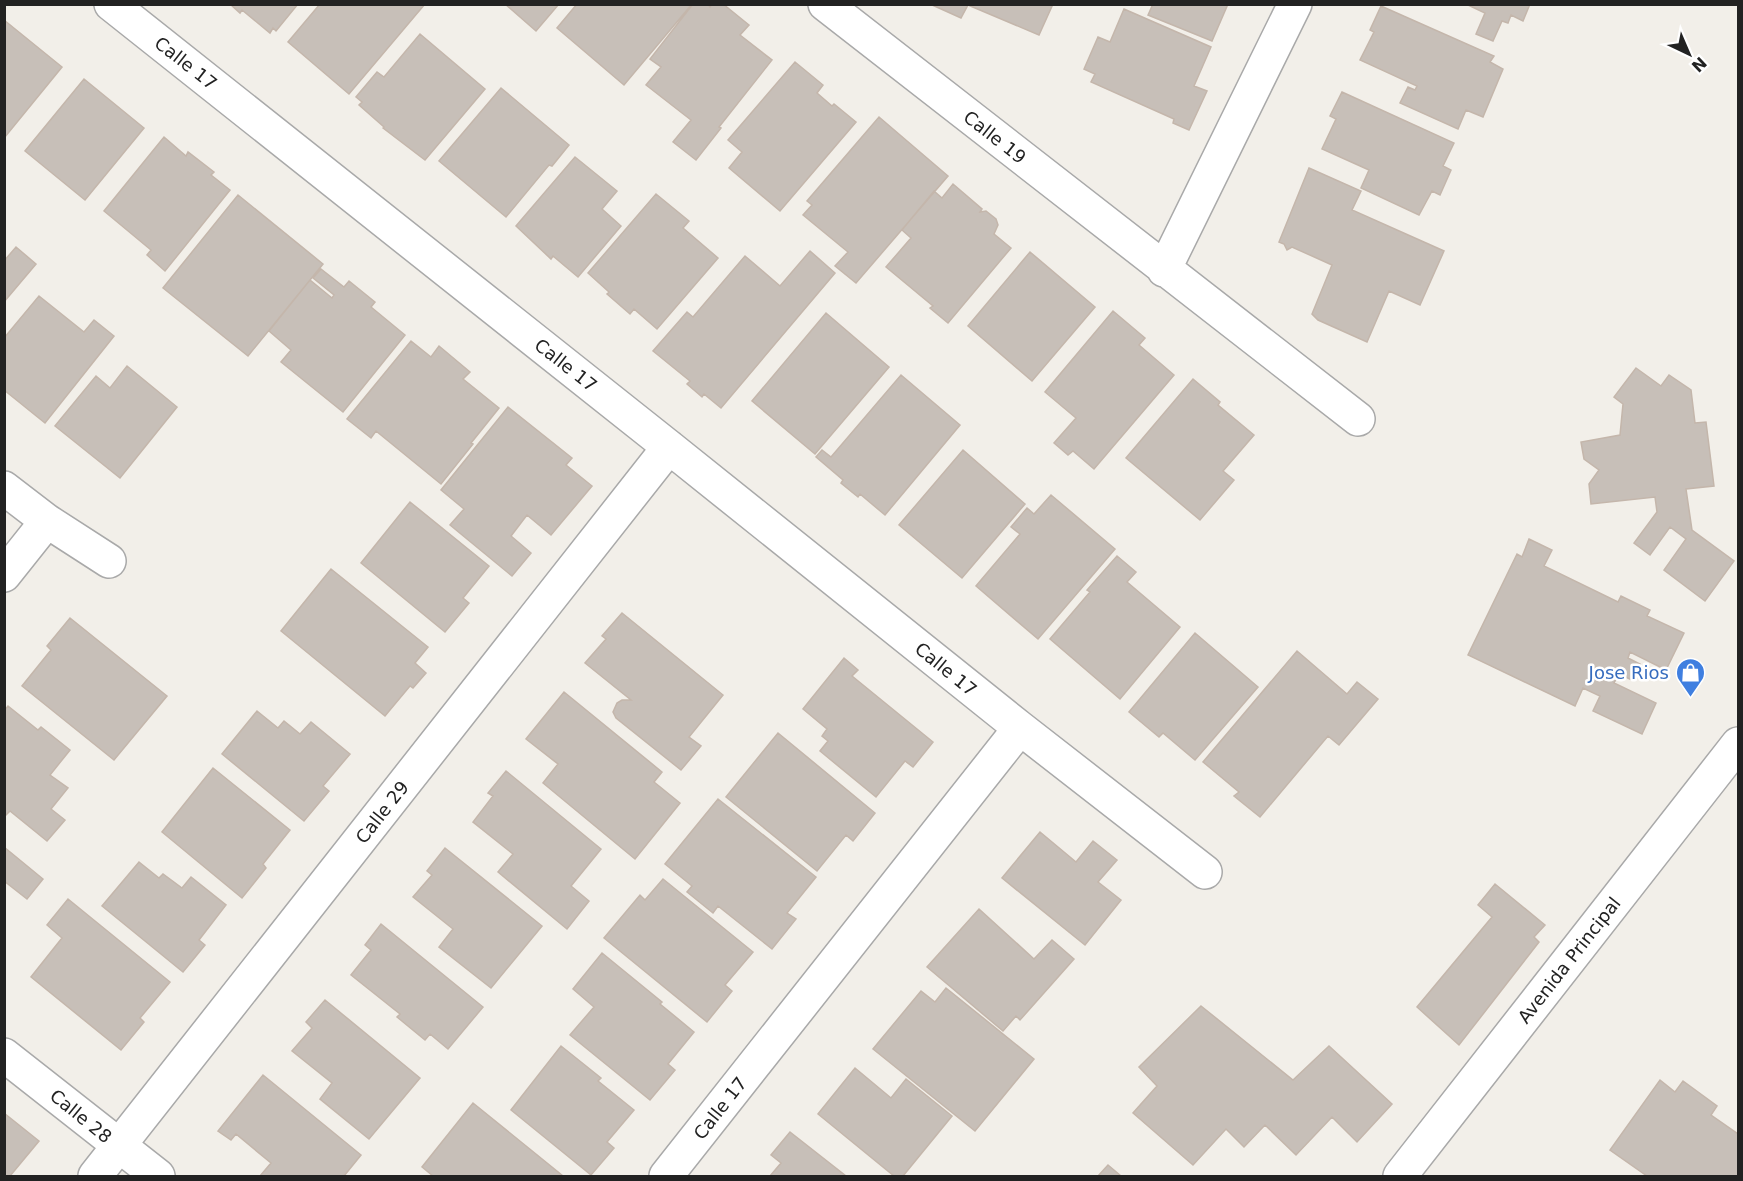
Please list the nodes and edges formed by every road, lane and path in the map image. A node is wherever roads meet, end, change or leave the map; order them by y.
1 (111, 4) edge
2 (825, 4) edge
3 (1295, 4) edge
4 (1164, 270) junction
5 (1358, 419) dead end
6 (669, 447) junction
7 (4, 488) edge
8 (47, 521) junction
9 (109, 561) dead end
10 (4, 575) edge
11 (1020, 728) junction
12 (1738, 744) edge
13 (1205, 872) dead end
14 (4, 1055) edge
15 (119, 1146) junction
16 (96, 1176) edge
17 (158, 1176) edge
18 (666, 1176) edge
19 (1400, 1176) edge

1 - 6 street, Calle 17
2 - 4 street, Calle 19
3 - 4 street
4 - 5 street, Calle 19
6 - 11 street, Calle 17
6 - 15 street, Calle 29
7 - 8 street
8 - 9 street
8 - 10 street
11 - 13 street, Calle 17
11 - 18 street, Calle 17
12 - 19 street, Avenida Principal
14 - 15 street, Calle 28
15 - 16 street, Calle 29
15 - 17 street, Calle 28

